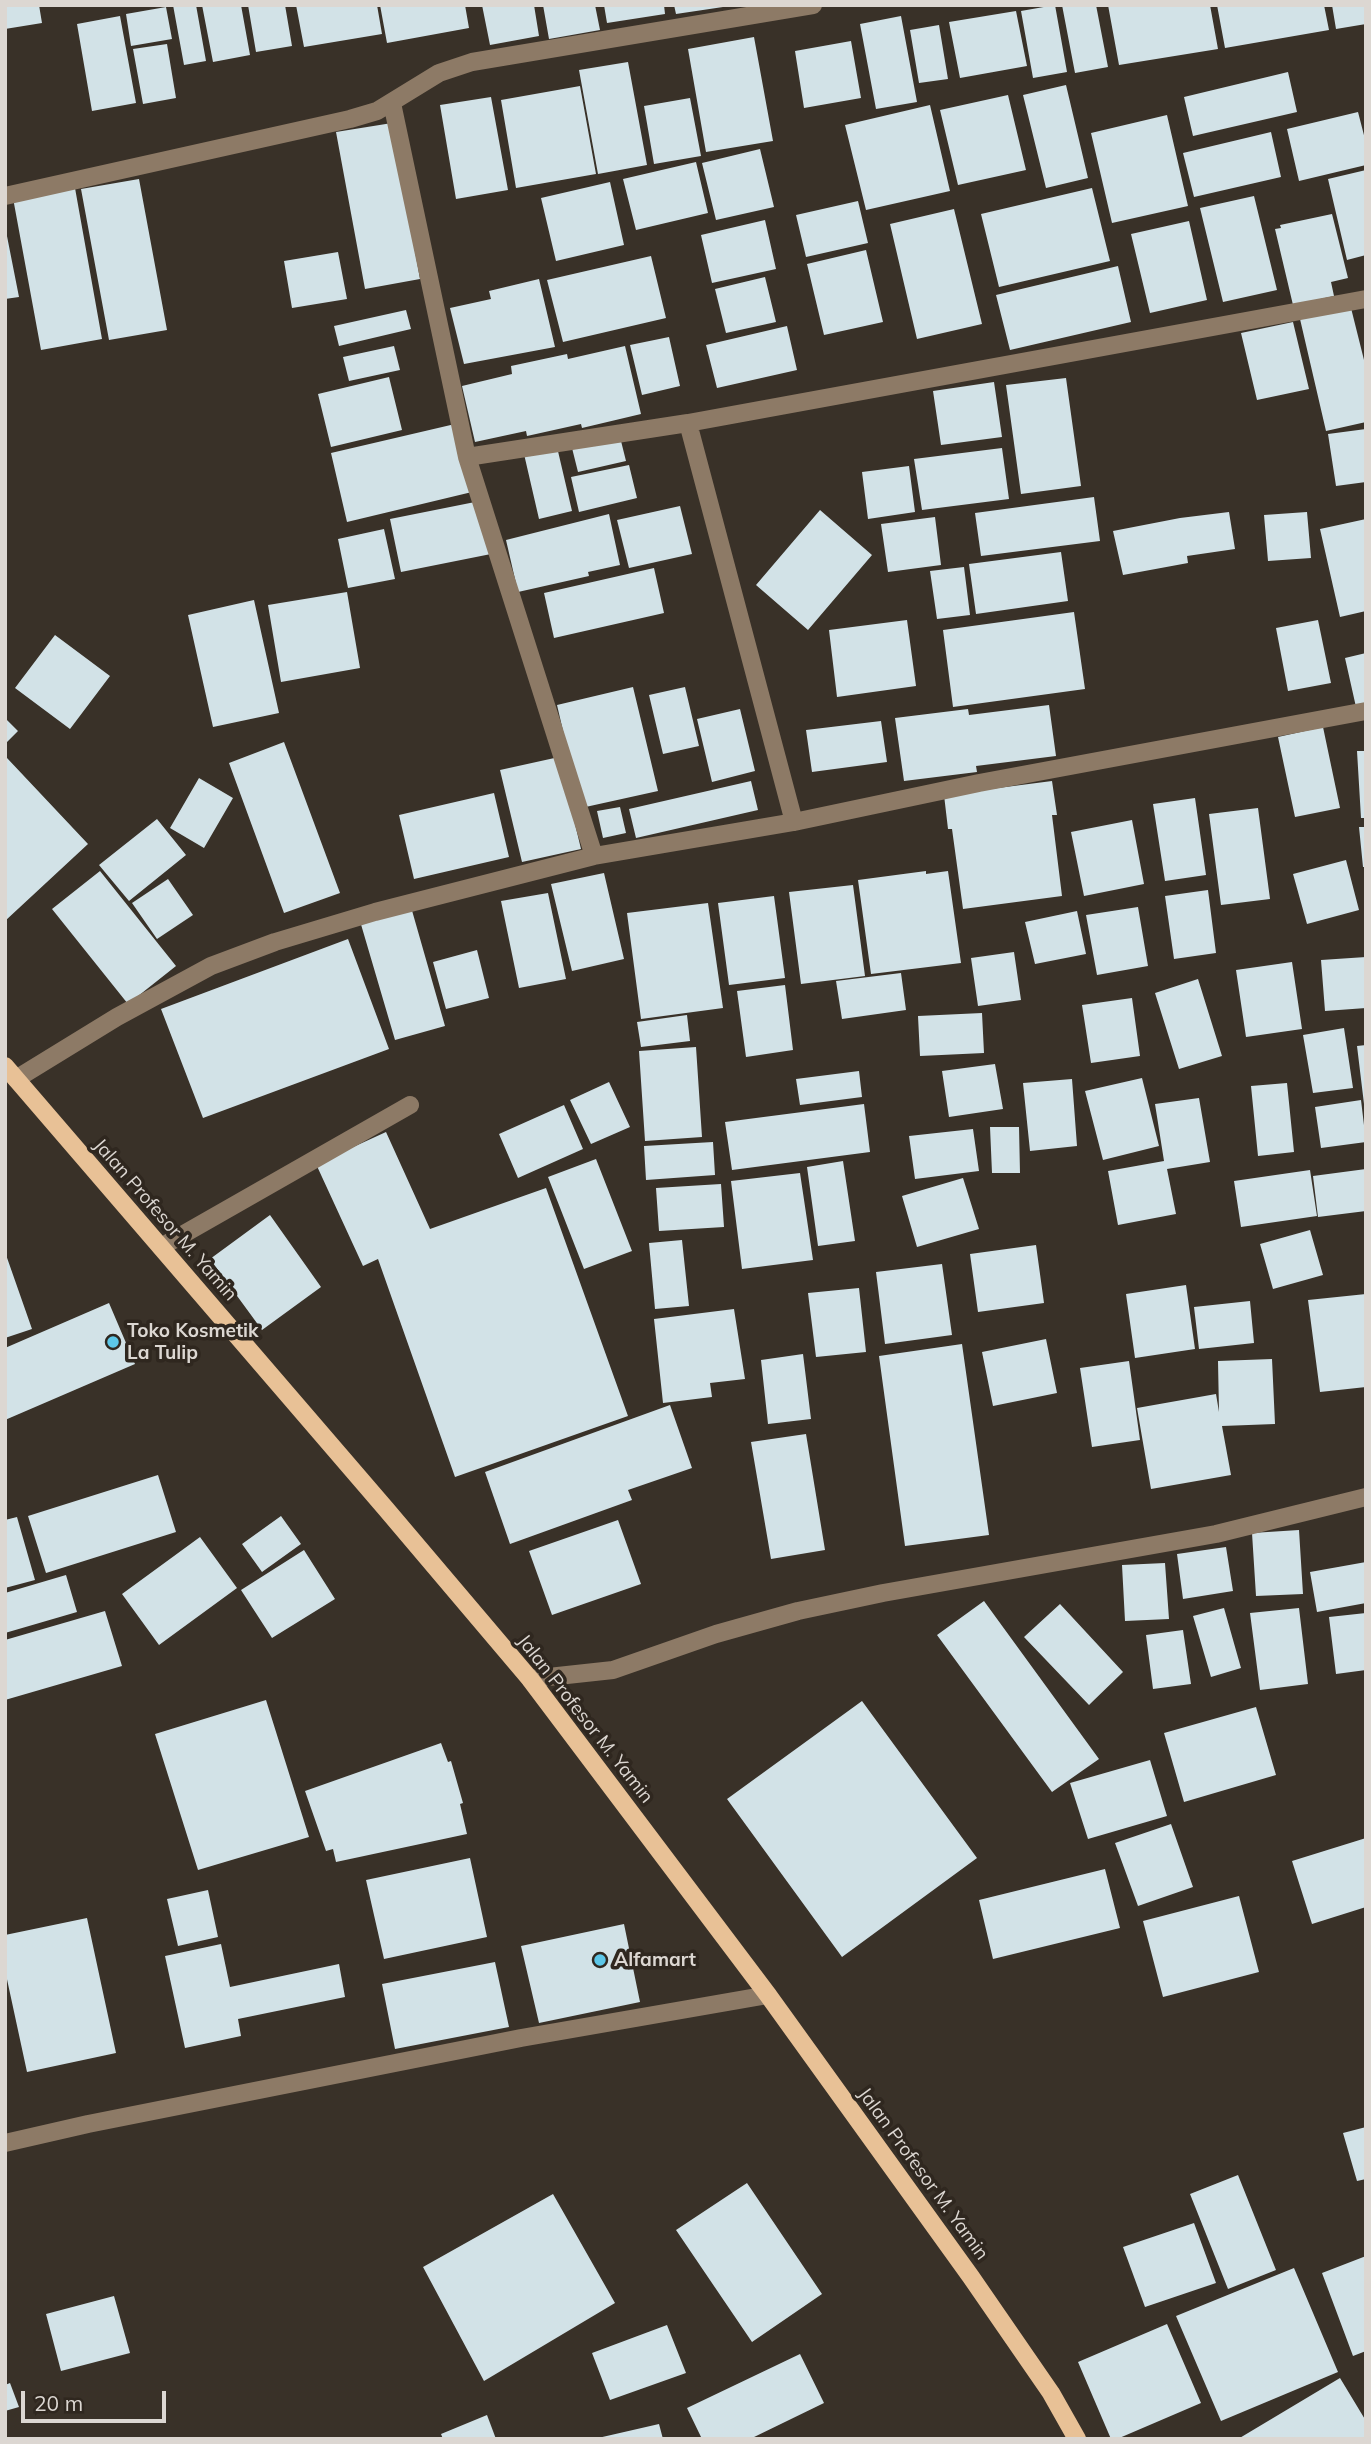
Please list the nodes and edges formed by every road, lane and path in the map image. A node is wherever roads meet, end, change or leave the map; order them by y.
1 (813, 5) edge
2 (392, 103) junction
3 (5, 196) edge
4 (1366, 299) edge
5 (688, 423) junction
6 (467, 457) junction
7 (1366, 711) edge
8 (794, 822) junction
9 (594, 856) junction
10 (11, 1072) edge
11 (410, 1105) dead end
12 (161, 1247) junction
13 (1366, 1497) edge
14 (530, 1679) junction
15 (768, 1995) junction
16 (5, 2143) edge
17 (1077, 2439) edge

1 - 2 street
2 - 3 street
2 - 6 street
4 - 5 street
5 - 6 street
5 - 8 street
6 - 9 street
7 - 8 street
8 - 9 street
9 - 10 street
10 - 12 main road, Jalan Profesor M. Yamin
11 - 12 street
12 - 14 main road, Jalan Profesor M. Yamin
13 - 14 street
14 - 15 main road, Jalan Profesor M. Yamin
15 - 16 street
15 - 17 main road, Jalan Profesor M. Yamin

